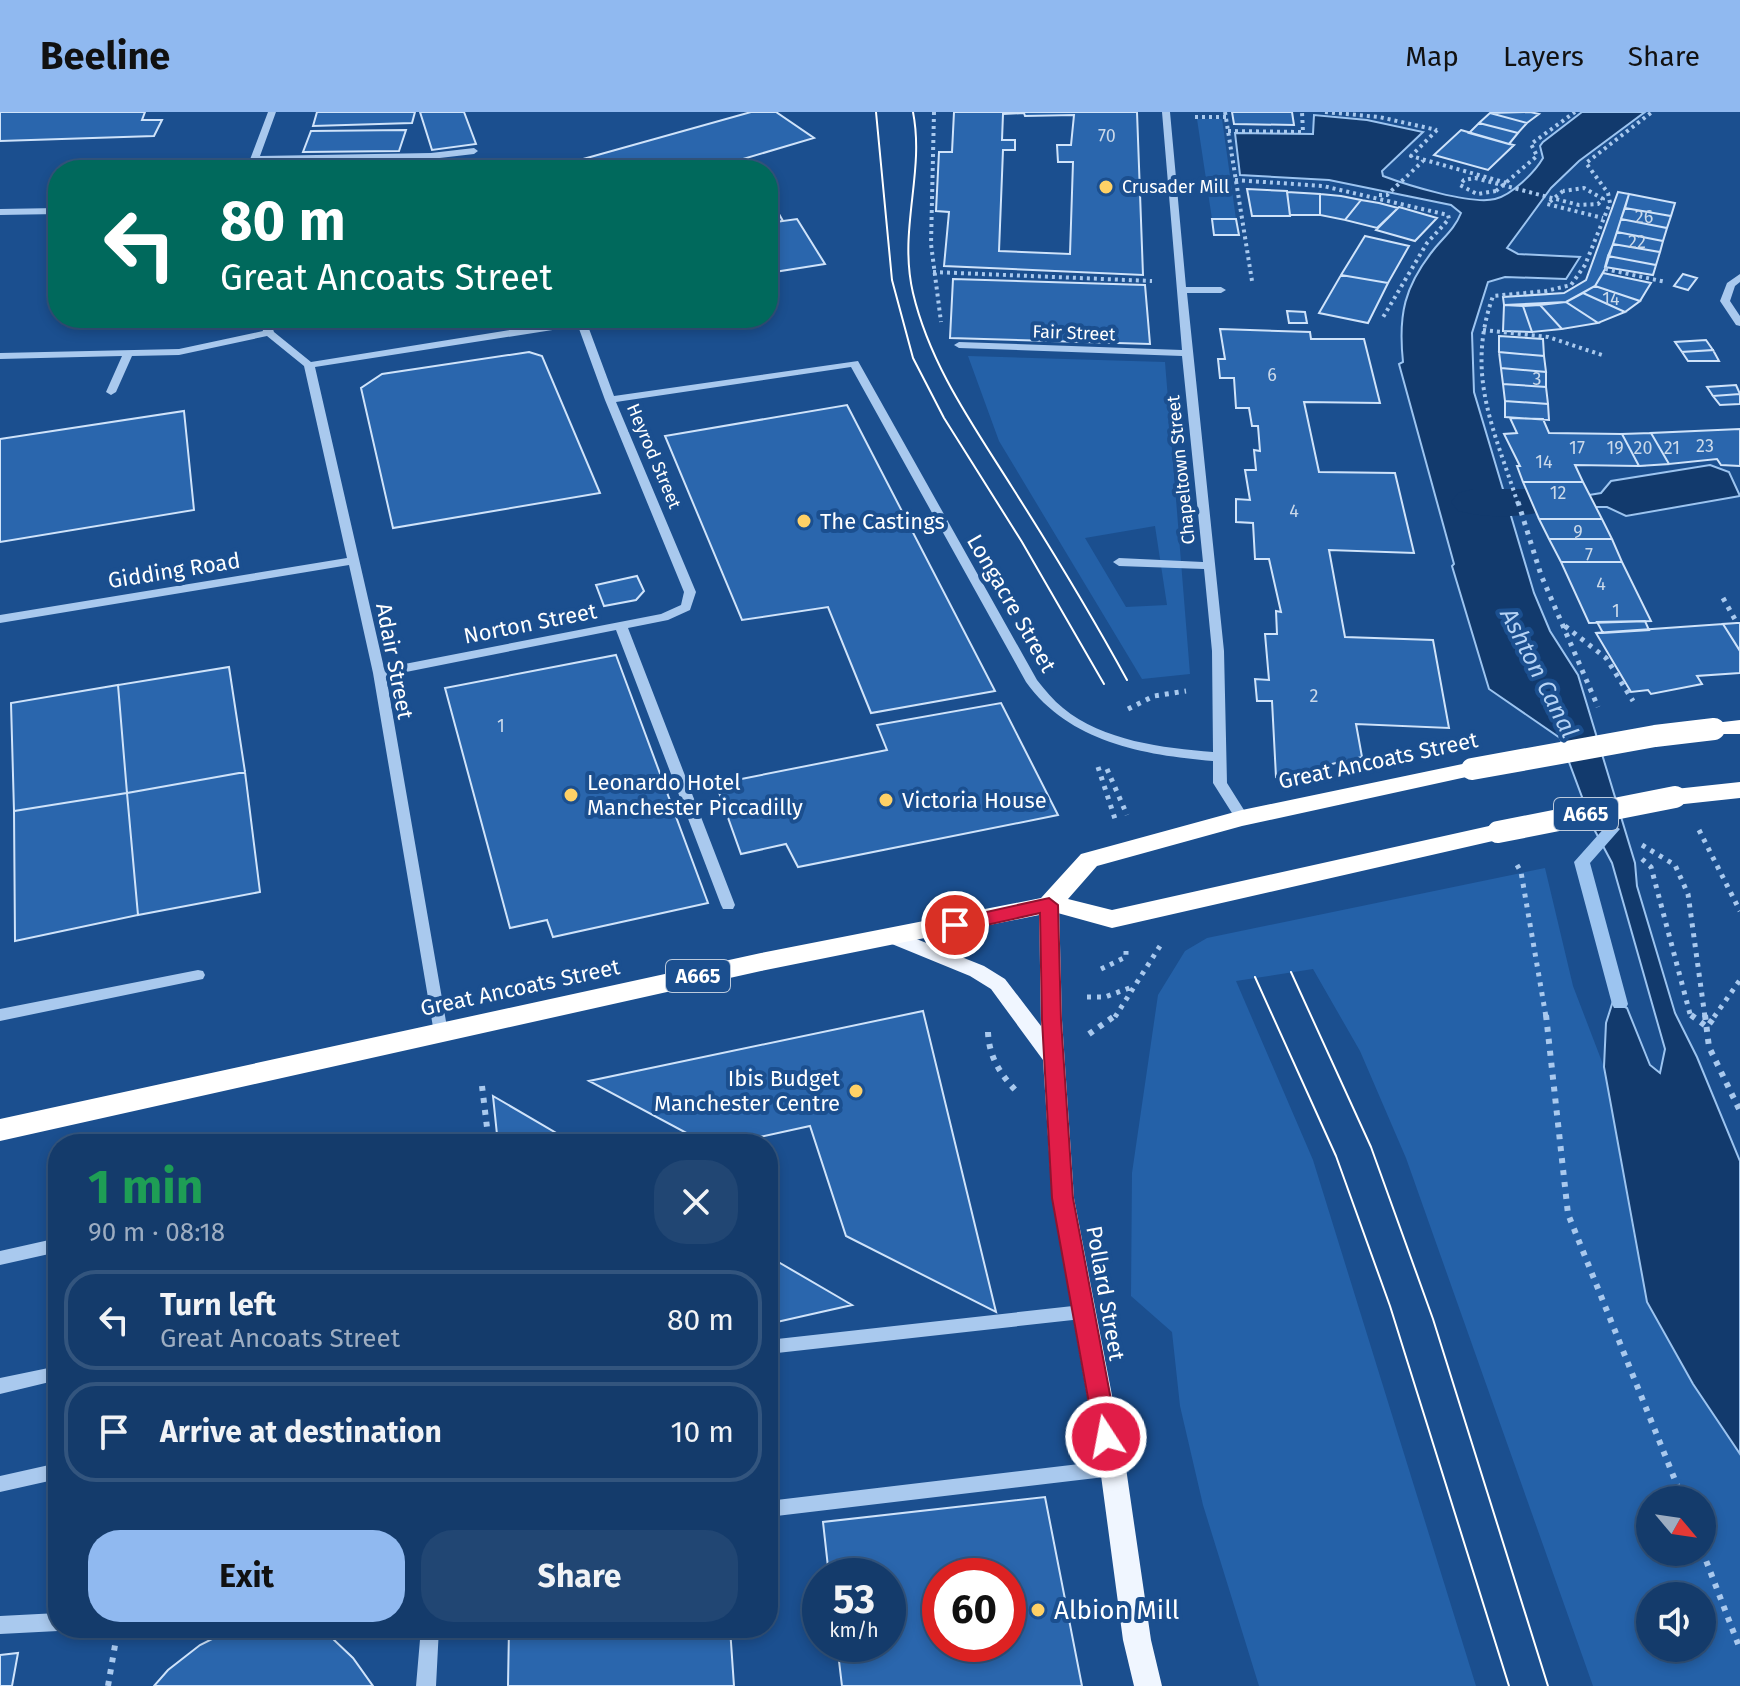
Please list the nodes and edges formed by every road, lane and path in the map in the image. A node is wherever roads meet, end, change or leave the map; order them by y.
1 (272, 112) edge
2 (934, 112) edge
3 (1166, 112) edge
4 (1302, 112) edge
5 (1325, 112) edge
6 (1575, 112) edge
7 (1652, 112) edge
8 (1226, 115) edge
9 (1199, 116) dead end
10 (1228, 131) junction
11 (474, 151) dead end
12 (254, 159) joint
13 (1424, 160) junction
14 (1235, 180) junction
15 (1507, 183) junction
16 (1352, 190) junction
17 (48, 211) edge
18 (0, 212) edge
19 (1603, 218) junction
20 (1585, 265) junction
21 (1593, 267) dead end
22 (1605, 269) dead end
23 (933, 272) junction
24 (1740, 277) edge
25 (1666, 282) dead end
26 (1181, 287) junction
27 (1253, 288) dead end
28 (1221, 290) dead end
29 (1382, 319) dead end
30 (1740, 323) edge
31 (267, 328) edge
32 (533, 328) edge
33 (584, 328) edge
34 (1483, 330) junction
35 (269, 333) junction
36 (959, 345) joint
37 (1187, 353) junction
38 (128, 354) junction
39 (0, 356) edge
40 (1605, 356) dead end
41 (309, 365) junction
42 (111, 392) dead end
43 (610, 400) junction
44 (1526, 524) dead end
45 (355, 560) junction
46 (1119, 562) dead end
47 (1210, 566) junction
48 (1723, 598) dead end
49 (686, 607) joint
50 (0, 619) edge
51 (1737, 623) dead end
52 (621, 626) junction
53 (1565, 626) dead end
54 (379, 673) junction
55 (1219, 691) junction
56 (1630, 696) dead end
57 (1740, 727) edge
58 (1109, 735) junction
59 (1101, 747) junction
60 (1220, 757) junction
61 (1740, 790) edge
62 (1677, 797) junction
63 (1242, 818) junction
64 (1131, 822) dead end
65 (1117, 825) dead end
66 (1642, 859) dead end
67 (1517, 864) dead end
68 (1051, 904) junction
69 (728, 905) dead end
70 (1740, 911) edge
71 (894, 937) junction
72 (1165, 943) dead end
73 (198, 975) dead end
74 (1740, 980) edge
75 (1132, 987) junction
76 (1105, 997) dead end
77 (0, 1015) edge
78 (441, 1033) junction
79 (1707, 1037) dead end
80 (1053, 1050) junction
81 (482, 1086) dead end
82 (1740, 1111) edge
83 (0, 1130) edge
84 (488, 1134) edge
85 (48, 1247) edge
86 (0, 1258) edge
87 (1082, 1312) junction
88 (778, 1346) edge
89 (48, 1375) edge
90 (0, 1386) edge
91 (1113, 1468) junction
92 (48, 1473) edge
93 (0, 1484) edge
94 (1677, 1486) edge
95 (778, 1508) edge
96 (1708, 1566) edge
97 (48, 1623) edge
98 (0, 1625) edge
99 (116, 1638) edge
100 (429, 1638) edge
101 (1740, 1649) edge
102 (108, 1686) edge
103 (426, 1686) edge
104 (1148, 1686) edge

1 - 12 street
2 - 23 path
3 - 26 street, Chapeltown Street
4 - 10 path
5 - 13 path
6 - 15 path
7 - 19 path
8 - 9 path
8 - 10 path
10 - 14 path
11 - 12 street
13 - 15 path
13 - 16 path
14 - 16 path
14 - 27 path
15 - 19 path, bridge
16 - 29 path
17 - 18 street
19 - 20 path
20 - 21 path
20 - 34 path
22 - 25 path
23 - 26 path
23 - 36 path
24 - 30 street
26 - 28 street
26 - 37 street, Chapeltown Street
31 - 35 street
32 - 41 street
33 - 43 street, Heyrod Street
34 - 40 path
34 - 44 path
35 - 38 street
35 - 41 street
36 - 37 street, Fair Street
37 - 47 street, Chapeltown Street
38 - 39 street
38 - 42 street
41 - 45 street, Adair Street
43 - 49 street, Heyrod Street
43 - 58 street, Longacre Street
45 - 50 street, Gidding Road
45 - 54 street, Adair Street
46 - 47 street
47 - 55 street, Chapeltown Street
48 - 51 path
49 - 52 street, Norton Street
52 - 54 street, Norton Street
52 - 69 street
53 - 56 path
54 - 78 street, Adair Street
55 - 58 path
55 - 60 street, Chapeltown Street
57 - 63 highway, Great Ancoats Street, bridge
58 - 59 path
58 - 60 street, Longacre Street
59 - 64 path
59 - 65 path
60 - 63 street, Chapeltown Street
61 - 62 highway, Great Ancoats Street / A665
62 - 68 highway, Great Ancoats Street / A665, bridge
62 - 70 path
63 - 68 highway, Great Ancoats Street
66 - 74 path
67 - 94 path
68 - 71 highway, Great Ancoats Street / A665
68 - 80 main road, Pollard Street
71 - 78 highway, Great Ancoats Street / A665
71 - 80 main road
72 - 75 path
73 - 77 street
75 - 76 path
75 - 80 path
78 - 83 highway, Great Ancoats Street / A665
79 - 82 path
80 - 87 main road, Pollard Street
81 - 84 path
85 - 86 street
87 - 88 street
87 - 91 main road, Pollard Street
89 - 90 street
91 - 95 street
91 - 104 main road, Pollard Street
92 - 93 street
96 - 101 path
97 - 98 street
99 - 102 path
100 - 103 street

